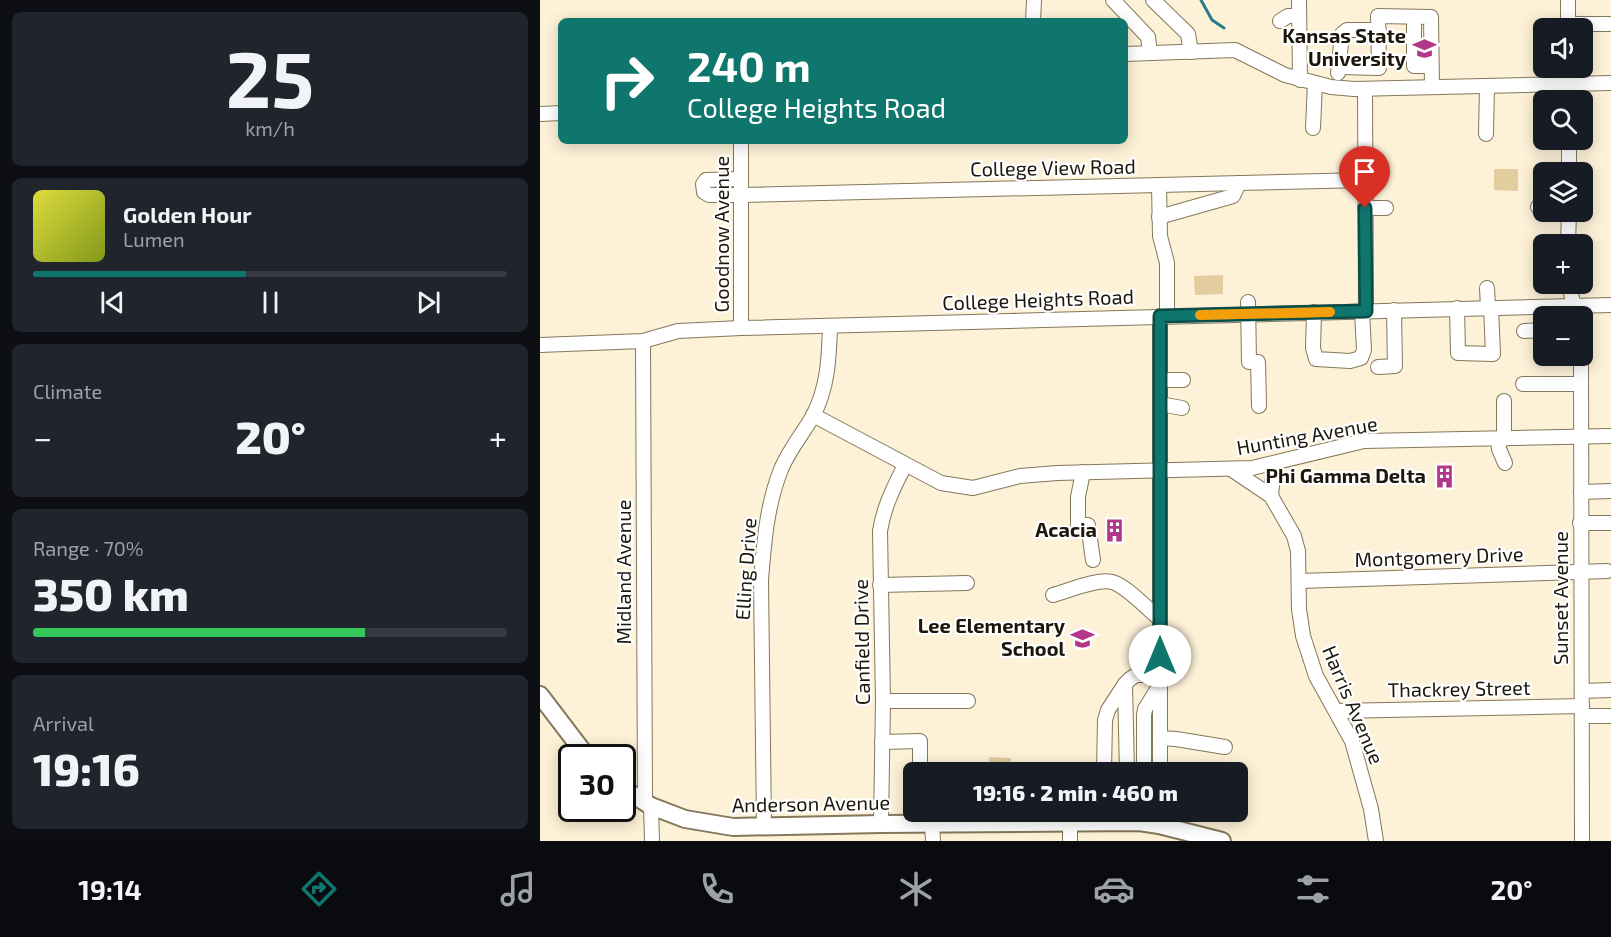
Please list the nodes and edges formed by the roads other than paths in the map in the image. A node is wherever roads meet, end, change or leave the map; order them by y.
1 (1034, 0) edge
2 (1113, 0) edge
3 (1153, 0) edge
4 (1299, 0) edge
5 (1568, 0) edge
6 (1299, 16) junction
7 (1034, 18) edge
8 (1568, 18) edge
9 (1280, 21) dead end
10 (1611, 24) edge
11 (1593, 25) edge
12 (1378, 30) junction
13 (1191, 52) junction
14 (1150, 53) junction
15 (1128, 54) edge
16 (1340, 67) junction
17 (1569, 78) edge
18 (1300, 80) junction
19 (1315, 83) junction
20 (1569, 83) junction
21 (1611, 83) edge
22 (1487, 86) junction
23 (1335, 87) junction
24 (1432, 87) junction
25 (1365, 89) junction
26 (1569, 90) edge
27 (558, 113) edge
28 (540, 114) edge
29 (1313, 128) dead end
30 (1486, 134) dead end
31 (741, 144) edge
32 (1554, 158) dead end
33 (1568, 162) edge
34 (741, 179) junction
35 (1365, 180) junction
36 (1239, 183) junction
37 (1160, 185) junction
38 (742, 195) junction
39 (1365, 208) junction
40 (1386, 208) dead end
41 (1160, 217) junction
42 (1486, 288) dead end
43 (1611, 305) edge
44 (1390, 307) junction
45 (1489, 307) junction
46 (1249, 308) junction
47 (1457, 308) junction
48 (1593, 308) edge
49 (1533, 309) edge
50 (1364, 311) junction
51 (1314, 312) junction
52 (1163, 316) junction
53 (830, 326) junction
54 (741, 328) junction
55 (1533, 331) edge
56 (1524, 332) dead end
57 (643, 341) junction
58 (540, 345) edge
59 (1581, 366) edge
60 (1378, 367) dead end
61 (1160, 380) junction
62 (1183, 380) dead end
63 (1523, 384) dead end
64 (1581, 384) junction
65 (1504, 401) dead end
66 (1160, 404) junction
67 (1259, 406) dead end
68 (1182, 408) dead end
69 (813, 415) junction
70 (1611, 436) edge
71 (1581, 437) junction
72 (1501, 439) junction
73 (1505, 463) dead end
74 (1274, 464) junction
75 (905, 465) junction
76 (1231, 469) junction
77 (1160, 470) junction
78 (1083, 472) junction
79 (1577, 488) junction
80 (1611, 491) edge
81 (1271, 496) junction
82 (1580, 523) junction
83 (1611, 523) edge
84 (1093, 560) dead end
85 (1606, 571) dead end
86 (1580, 572) junction
87 (1299, 581) junction
88 (967, 583) dead end
89 (880, 585) junction
90 (1053, 595) dead end
91 (1160, 619) junction
92 (1160, 680) junction
93 (1125, 684) junction
94 (1611, 690) edge
95 (1582, 691) junction
96 (540, 695) edge
97 (883, 701) junction
98 (968, 701) dead end
99 (1336, 711) junction
100 (1582, 711) junction
101 (1611, 716) edge
102 (1160, 738) junction
103 (882, 742) junction
104 (577, 744) edge
105 (1225, 747) dead end
106 (920, 762) edge
107 (1104, 762) edge
108 (1127, 762) edge
109 (1144, 762) edge
110 (1160, 762) edge
111 (636, 797) edge
112 (648, 804) junction
113 (1139, 822) edge
114 (1171, 822) edge
115 (1070, 823) junction
116 (881, 824) junction
117 (764, 827) junction
118 (932, 833) edge
119 (733, 834) edge
120 (652, 841) edge
121 (1070, 841) edge
122 (1222, 841) edge
123 (1376, 841) edge
124 (1582, 841) edge

1 - 7 street
2 - 14 street
3 - 13 street
4 - 6 street
5 - 8 street
6 - 9 street
6 - 18 street
10 - 11 street
12 - 16 street
12 - 16 street
12 - 24 street
13 - 14 street
13 - 18 street
14 - 15 street
16 - 23 street
17 - 20 street
18 - 19 street
19 - 23 street
19 - 29 street
20 - 21 street
20 - 22 street
20 - 26 street
22 - 24 street
22 - 30 street
23 - 25 street
24 - 25 street
25 - 35 street
27 - 28 street
31 - 34 street, Goodnow Avenue
32 - 33 street
34 - 38 street, Goodnow Avenue
34 - 38 street, College View Road
35 - 36 street, College View Road
35 - 39 street
36 - 37 street, College View Road
36 - 41 street
37 - 38 street, College View Road
37 - 41 street
38 - 54 street, Goodnow Avenue
39 - 40 street
39 - 50 street
41 - 52 street
42 - 45 street
43 - 48 street, College Heights Road
44 - 47 street, College Heights Road
44 - 50 street, College Heights Road
44 - 60 street
45 - 47 street, College Heights Road
45 - 47 street
45 - 49 street, College Heights Road
46 - 51 street, College Heights Road
46 - 52 street, College Heights Road
46 - 67 street
50 - 51 street, College Heights Road
50 - 51 street
52 - 53 street, College Heights Road
52 - 61 street
53 - 54 street, College Heights Road
53 - 69 street, Elling Drive
54 - 57 street, College Heights Road
55 - 56 street
57 - 58 street, College Heights Road
57 - 112 street, Midland Avenue
59 - 64 street, Sunset Avenue
61 - 62 street
61 - 66 street
63 - 64 street
64 - 71 street, Sunset Avenue
65 - 72 street
66 - 68 street
66 - 77 street
69 - 75 street, Hunting Avenue
69 - 117 street, Elling Drive
70 - 71 street, Hunting Avenue
71 - 72 street, Hunting Avenue
71 - 79 street, Sunset Avenue
72 - 73 street
72 - 74 street, Hunting Avenue
74 - 76 street, Hunting Avenue
74 - 81 street
75 - 78 street, Hunting Avenue
75 - 89 street, Canfield Drive
76 - 77 street, Hunting Avenue
76 - 81 street, Harris Avenue
77 - 78 street, Hunting Avenue
77 - 91 street
78 - 84 street
79 - 80 street
79 - 82 street, Sunset Avenue
81 - 87 street, Harris Avenue
82 - 83 street
82 - 86 street, Sunset Avenue
85 - 86 street, Montgomery Drive
86 - 87 street, Montgomery Drive
86 - 95 street, Sunset Avenue
87 - 99 street, Harris Avenue
88 - 89 street
89 - 97 street, Canfield Drive
90 - 91 street
91 - 92 street
92 - 93 street
92 - 102 street
92 - 109 street
93 - 107 street
93 - 108 street
94 - 95 street
95 - 100 street, Sunset Avenue
96 - 104 main road
97 - 98 street
97 - 103 street, Canfield Drive
99 - 100 street, Thackrey Street
99 - 123 street, Harris Avenue
100 - 101 street, Thackrey Street
100 - 124 street, Sunset Avenue
102 - 105 street
102 - 110 street
103 - 106 street
103 - 116 street, Canfield Drive
111 - 112 main road, Anderson Avenue
112 - 119 main road, Anderson Avenue
112 - 120 street, Midland Avenue
113 - 115 main road, Anderson Avenue
114 - 122 main road, Anderson Avenue
115 - 118 main road, Anderson Avenue
115 - 121 street
116 - 117 main road, Anderson Avenue
116 - 118 main road, Anderson Avenue
117 - 119 main road, Anderson Avenue

